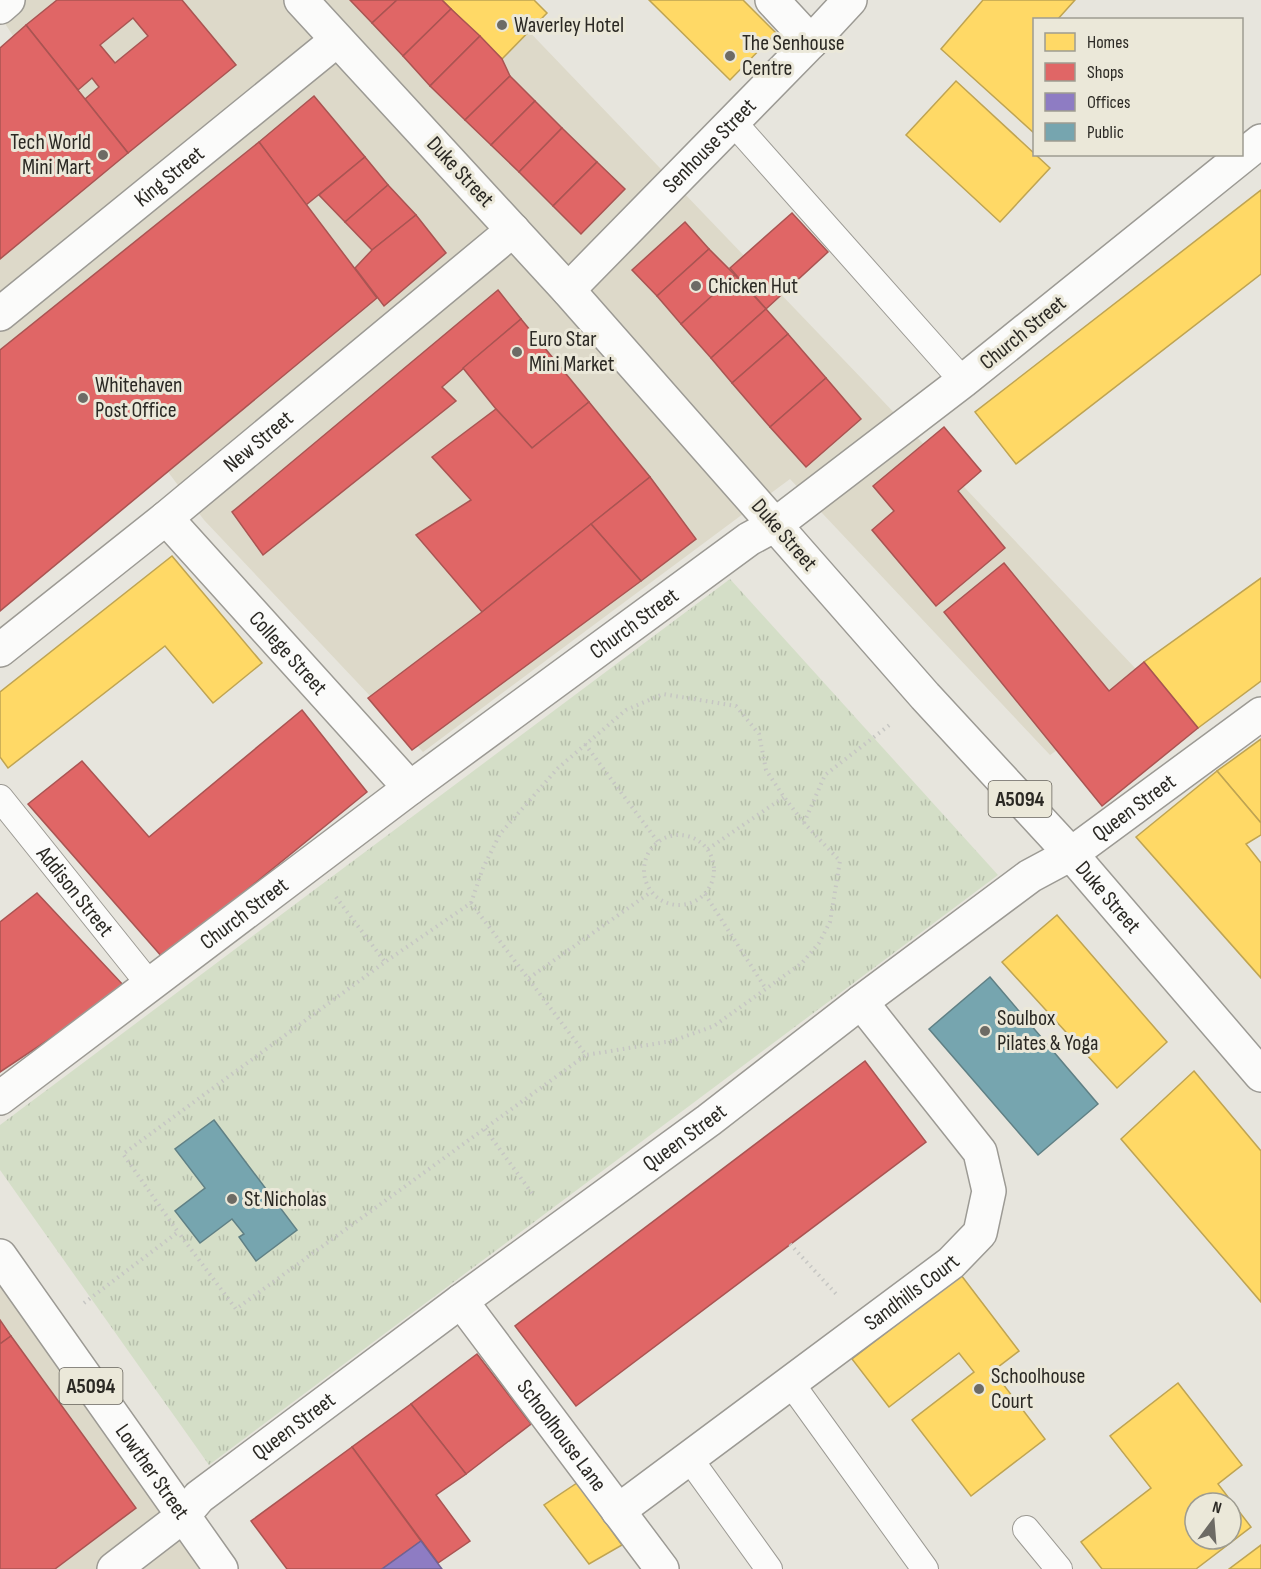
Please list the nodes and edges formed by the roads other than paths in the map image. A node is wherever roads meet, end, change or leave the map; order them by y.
1 (8, 0) edge
2 (301, 0) edge
3 (772, 0) edge
4 (850, 0) edge
5 (0, 6) edge
6 (337, 40) junction
7 (811, 42) junction
8 (733, 122) junction
9 (1261, 141) edge
10 (1243, 155) edge
11 (1242, 156) edge
12 (513, 231) junction
13 (568, 290) junction
14 (0, 314) edge
15 (963, 381) junction
16 (166, 518) junction
17 (776, 525) junction
18 (0, 650) edge
19 (1261, 714) edge
20 (410, 788) junction
21 (0, 798) edge
22 (1071, 854) junction
23 (150, 985) junction
24 (861, 1002) junction
25 (1261, 1075) edge
26 (0, 1098) edge
27 (0, 1256) edge
28 (461, 1301) junction
29 (790, 1382) junction
30 (689, 1458) junction
31 (618, 1511) junction
32 (183, 1516) junction
33 (1026, 1528) dead end
34 (114, 1569) edge
35 (221, 1569) edge
36 (662, 1569) edge
37 (769, 1569) edge
38 (925, 1569) edge
39 (1059, 1569) edge

1 - 5 street
2 - 6 street, Duke Street
3 - 7 street
4 - 7 street, Senhouse Street
6 - 12 street, Duke Street
6 - 14 street, King Street
7 - 8 street, Senhouse Street
8 - 13 street, Senhouse Street
8 - 15 lane
9 - 10 street, Church Street
11 - 15 street, Church Street
12 - 13 street, Duke Street
12 - 16 street, New Street
13 - 17 street, Duke Street
15 - 17 street, Church Street
16 - 18 street, New Street
16 - 20 street, College Street
17 - 20 street, Church Street
17 - 22 street, Duke Street / A5094
19 - 22 street, Queen Street
20 - 23 street, Church Street
21 - 23 lane, Addison Street
22 - 24 street, Queen Street
22 - 25 street, Duke Street / A5094
23 - 26 street, Church Street
24 - 28 street, Queen Street
24 - 29 street, Sandhills Court
27 - 32 street, Lowther Street / A5094
28 - 31 street, Schoolhouse Lane
28 - 32 street, Queen Street
29 - 30 street, Sandhills Court
29 - 38 lane
30 - 31 street, Sandhills Court
30 - 37 lane
31 - 36 street, Schoolhouse Lane
32 - 34 street, Queen Street
32 - 35 street, Lowther Street / A5094
33 - 39 lane

